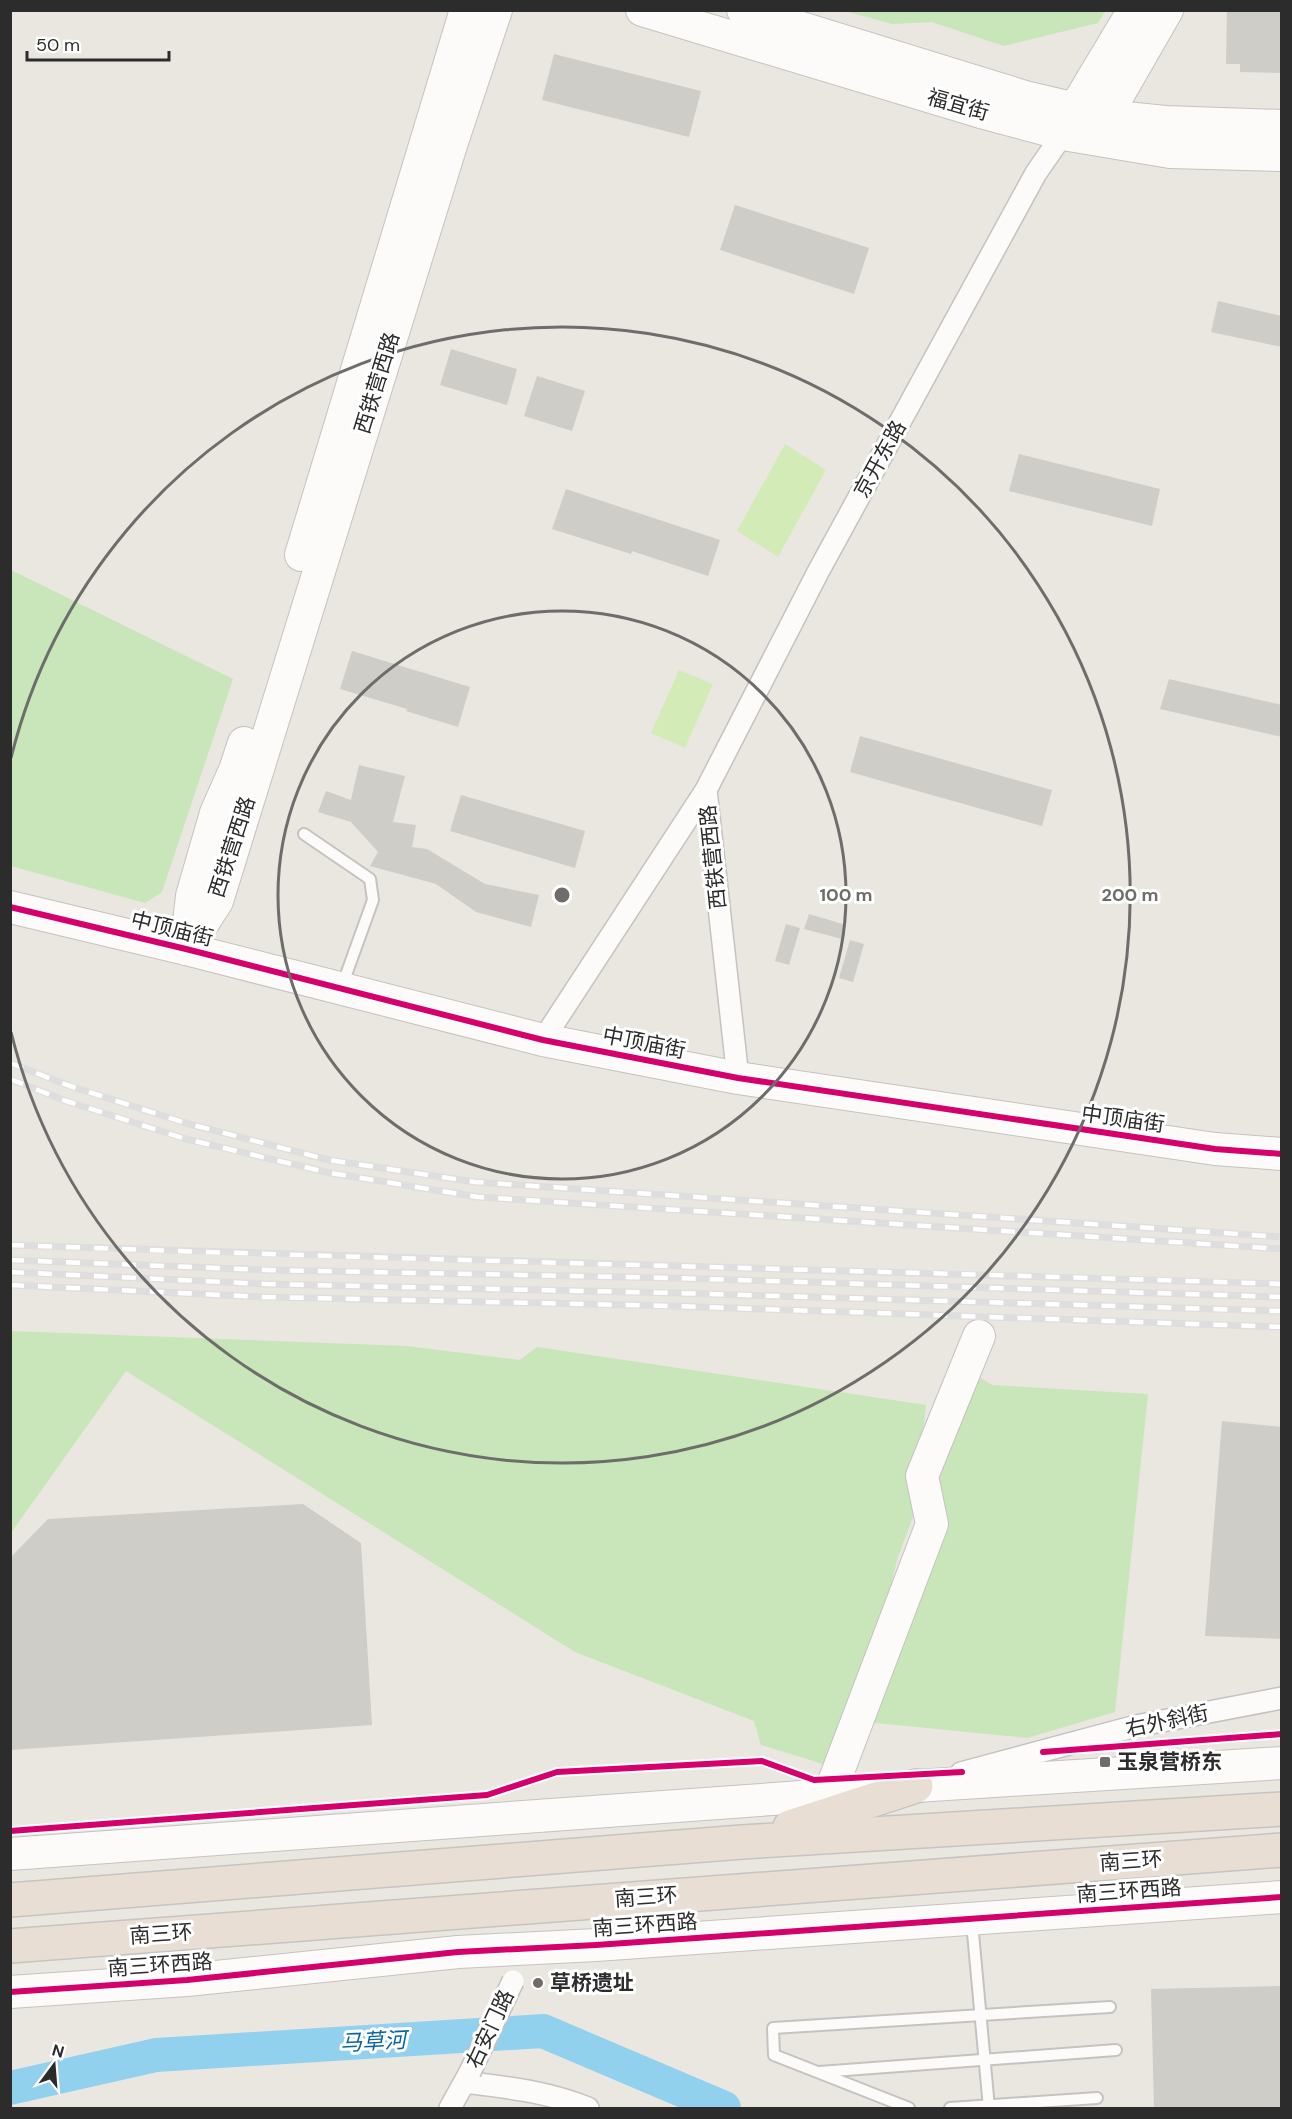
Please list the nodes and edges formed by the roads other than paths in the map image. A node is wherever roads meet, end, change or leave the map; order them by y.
1 (466, 10) edge
2 (496, 10) edge
3 (642, 10) edge
4 (743, 10) edge
5 (1134, 10) edge
6 (1167, 10) edge
7 (1106, 116) junction
8 (1069, 122) junction
9 (1281, 126) edge
10 (1281, 155) edge
11 (706, 790) junction
12 (303, 834) dead end
13 (10, 907) edge
14 (186, 949) junction
15 (341, 989) junction
16 (543, 1040) junction
17 (738, 1078) junction
18 (1281, 1154) edge
19 (979, 1336) dead end
20 (1281, 1698) edge
21 (1281, 1762) edge
22 (916, 1786) junction
23 (829, 1795) junction
24 (1281, 1809) edge
25 (742, 1842) junction
26 (1281, 1850) edge
27 (1242, 1853) junction
28 (10, 1854) edge
29 (1281, 1859) edge
30 (1281, 1897) edge
31 (10, 1900) edge
32 (972, 1919) junction
33 (10, 1946) edge
34 (528, 1948) junction
35 (10, 1992) edge
36 (1110, 2007) dead end
37 (981, 2014) junction
38 (1116, 2050) dead end
39 (985, 2060) junction
40 (816, 2072) junction
41 (467, 2077) junction
42 (1097, 2098) dead end
43 (989, 2107) edge
44 (450, 2109) edge
45 (588, 2109) edge
46 (909, 2109) edge
47 (950, 2109) edge

1 - 14 street, 西铁营西路
2 - 14 street, 西铁营西路
3 - 8 street, 福宜街
4 - 8 street, 福宜街
5 - 8 street, 京开东路
6 - 7 street
7 - 8 street
7 - 9 street
8 - 10 street, 福宜街
8 - 11 street, 京开东路
11 - 16 street, 西铁营西路
11 - 17 street, 西铁营西路
12 - 15 lane
13 - 14 street, 中顶庙街
14 - 15 street, 中顶庙街
15 - 16 street, 中顶庙街
16 - 17 street, 中顶庙街
17 - 18 street, 中顶庙街
19 - 23 street
20 - 22 street, 右外斜街
21 - 22 street
22 - 23 street
22 - 25 highway
23 - 28 street
24 - 25 highway, 南三环
25 - 31 highway, 南三环
26 - 27 highway, 南三环
27 - 29 highway
27 - 33 highway, 南三环
30 - 32 street, 南三环西路
32 - 34 street, 南三环西路
32 - 37 lane
34 - 35 street, 南三环西路
34 - 41 street, 右安门路, bridge
36 - 37 lane
37 - 39 lane
37 - 40 lane
38 - 39 lane
39 - 40 lane
39 - 43 lane
40 - 46 lane
41 - 44 street, 右安门路
41 - 45 street
42 - 43 lane
43 - 47 lane

